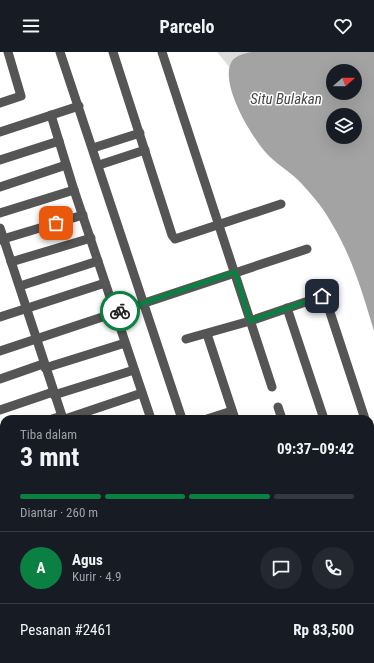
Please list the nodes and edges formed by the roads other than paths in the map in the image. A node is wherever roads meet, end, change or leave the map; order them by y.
1 (8, 52) edge
2 (60, 52) edge
3 (113, 52) edge
4 (162, 52) edge
5 (0, 103) edge
6 (79, 106) junction
7 (51, 115) junction
8 (0, 132) edge
9 (140, 133) junction
10 (58, 141) junction
11 (93, 148) junction
12 (145, 150) junction
13 (0, 160) edge
14 (66, 165) junction
15 (98, 165) junction
16 (0, 186) edge
17 (74, 190) junction
18 (281, 204) dead end
19 (0, 213) edge
20 (82, 215) junction
21 (220, 224) junction
22 (0, 228) edge
23 (91, 238) junction
24 (2, 239) edge
25 (307, 249) dead end
26 (98, 261) junction
27 (11, 262) junction
28 (235, 272) junction
29 (105, 283) junction
30 (20, 286) junction
31 (144, 304) junction
32 (287, 308) junction
33 (26, 309) junction
34 (115, 313) junction
35 (1, 315) edge
36 (250, 321) junction
37 (207, 334) junction
38 (36, 339) junction
39 (186, 339) dead end
40 (125, 343) junction
41 (0, 351) edge
42 (44, 366) junction
43 (134, 370) junction
44 (0, 379) edge
45 (272, 388) dead end
46 (53, 392) junction
47 (142, 393) junction
48 (0, 406) edge
49 (278, 406) dead end
50 (0, 410) edge
51 (62, 415) edge
52 (72, 415) edge
53 (147, 415) edge
54 (181, 415) edge
55 (233, 415) edge
56 (281, 415) edge
57 (323, 415) edge
58 (364, 415) edge

1 - 5 street
2 - 6 street
3 - 9 street
4 - 21 street
6 - 7 street
6 - 11 street
7 - 8 street
7 - 10 street
9 - 11 street
9 - 12 street
10 - 13 street
10 - 14 street
11 - 15 street
12 - 15 street
12 - 21 street
14 - 16 street
14 - 17 street
15 - 31 street
17 - 19 street
17 - 20 street
18 - 21 street
20 - 23 street
20 - 24 street
21 - 28 street
22 - 24 street
23 - 26 street
23 - 27 street
24 - 27 street
25 - 28 street
26 - 29 street
26 - 30 street
27 - 30 street
28 - 31 street
28 - 36 street
29 - 33 street
29 - 34 street
30 - 33 street
31 - 34 street
31 - 54 street
32 - 36 street
32 - 57 street
32 - 58 street
33 - 35 street
33 - 38 street
34 - 38 street
34 - 40 street
36 - 37 street
36 - 45 street
37 - 39 street
37 - 55 street
38 - 41 street
38 - 42 street
40 - 42 street
40 - 43 street
42 - 44 street
42 - 46 street
43 - 46 street
43 - 47 street
46 - 48 street
46 - 50 street
46 - 51 street
47 - 52 street
47 - 53 street
49 - 56 street

